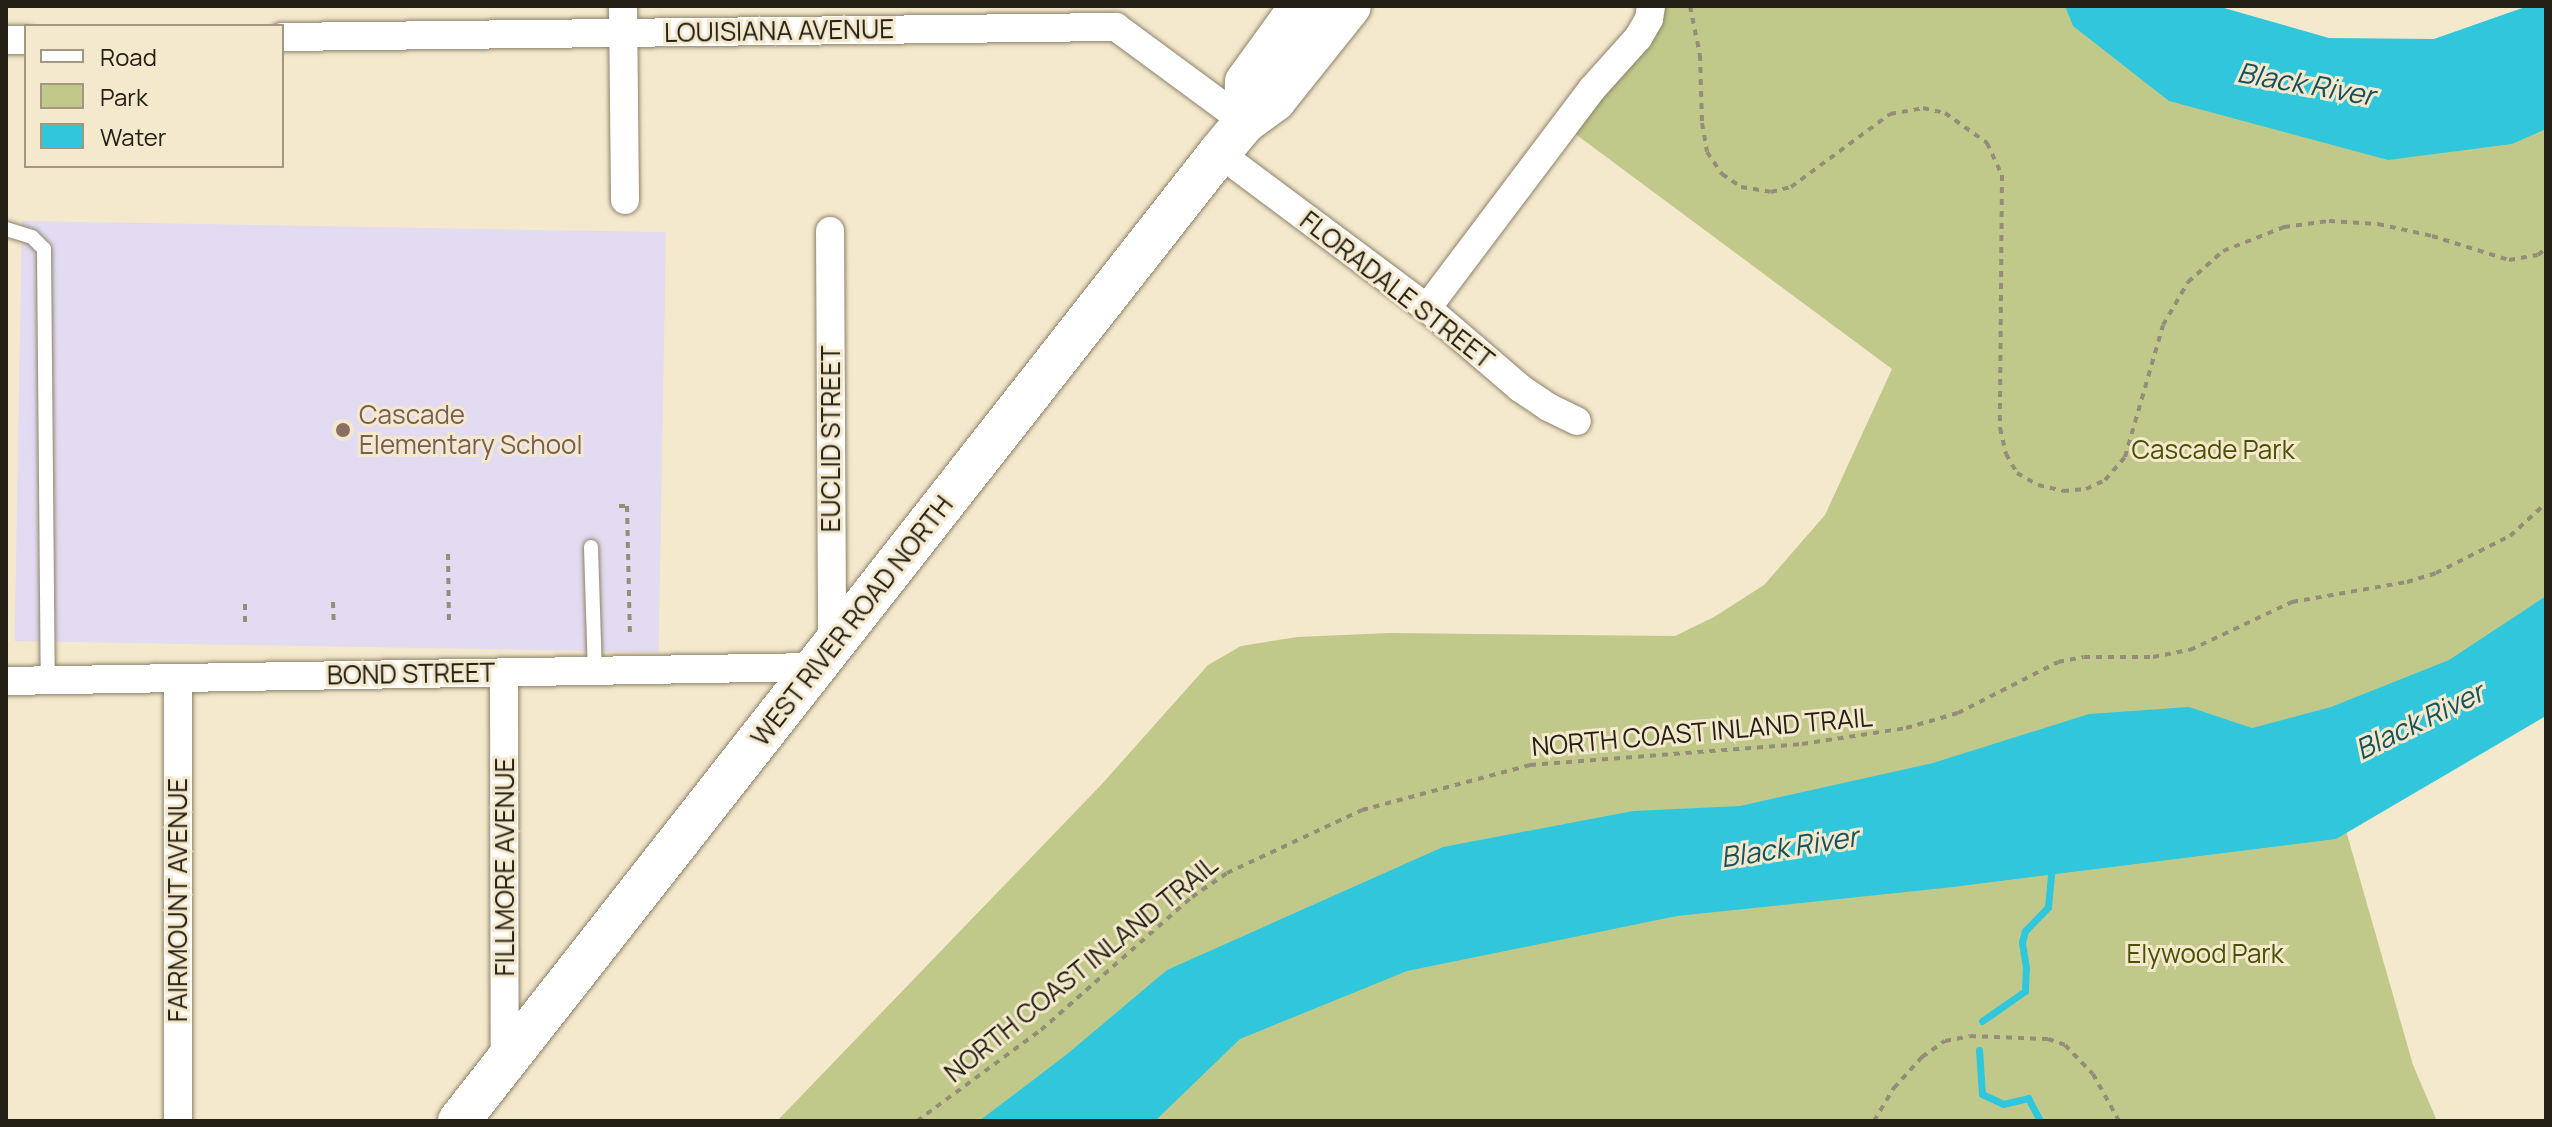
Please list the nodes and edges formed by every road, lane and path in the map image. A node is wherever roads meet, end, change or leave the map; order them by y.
1 (1301, 6) edge
2 (1350, 6) edge
3 (1651, 6) edge
4 (1690, 6) edge
5 (623, 19) edge
6 (284, 37) edge
7 (1245, 122) junction
8 (1219, 153) junction
9 (625, 200) dead end
10 (6, 229) edge
11 (830, 231) dead end
12 (2546, 248) edge
13 (2541, 252) junction
14 (2546, 259) edge
15 (1427, 308) junction
16 (1577, 421) dead end
17 (2546, 503) edge
18 (619, 506) dead end
19 (591, 547) dead end
20 (448, 554) dead end
21 (333, 602) dead end
22 (245, 604) dead end
23 (449, 624) dead end
24 (334, 626) dead end
25 (245, 628) dead end
26 (630, 637) dead end
27 (824, 657) junction
28 (595, 671) junction
29 (504, 672) junction
30 (178, 678) junction
31 (48, 680) junction
32 (6, 681) edge
33 (505, 1062) junction
34 (178, 1121) edge
35 (459, 1121) edge
36 (918, 1121) edge
37 (1874, 1121) edge
38 (2119, 1121) edge

1 - 7 street
2 - 7 street, WEST RIVER ROAD NORTH
3 - 15 street
4 - 13 path
5 - 6 street, LOUISIANA AVENUE
5 - 7 street, LOUISIANA AVENUE
5 - 9 street
7 - 8 street, WEST RIVER ROAD NORTH
8 - 15 street, FLORADALE STREET
8 - 27 street, WEST RIVER ROAD NORTH
10 - 31 lane
11 - 27 street, EUCLID STREET
12 - 13 path
13 - 14 path
15 - 16 street, FLORADALE STREET
17 - 36 path, NORTH COAST INLAND TRAIL
18 - 26 path
19 - 28 lane
20 - 23 path
21 - 24 path
22 - 25 path
27 - 28 street, BOND STREET
27 - 33 street, WEST RIVER ROAD NORTH
28 - 29 street, BOND STREET
29 - 30 street, BOND STREET
29 - 33 street, FILLMORE AVENUE
30 - 31 street, BOND STREET
30 - 34 street, FAIRMOUNT AVENUE
31 - 32 street, BOND STREET
33 - 35 street, WEST RIVER ROAD NORTH
37 - 38 path

